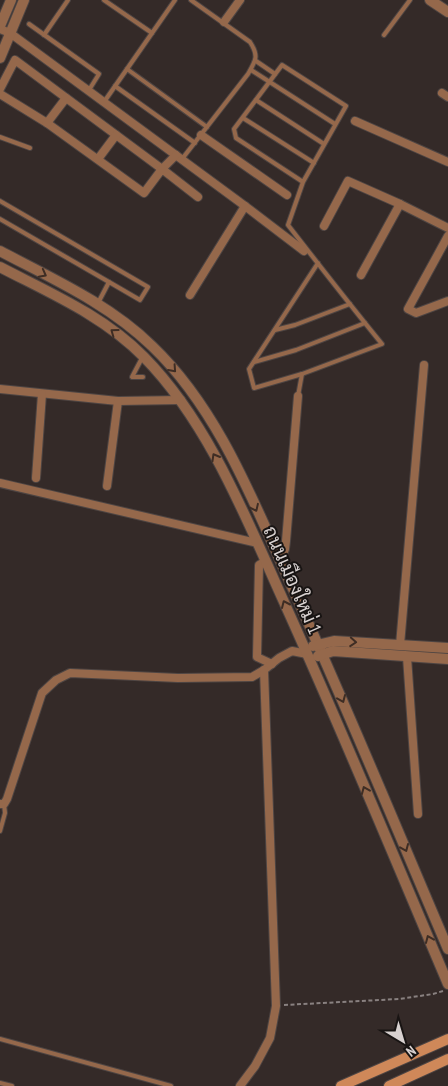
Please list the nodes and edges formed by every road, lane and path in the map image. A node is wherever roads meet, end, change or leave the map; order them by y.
1 (11, 0) edge
2 (24, 0) edge
3 (68, 0) edge
4 (104, 0) edge
5 (175, 0) edge
6 (192, 0) edge
7 (240, 0) edge
8 (410, 0) edge
9 (430, 0) edge
10 (448, 12) edge
11 (224, 22) junction
12 (29, 24) dead end
13 (3, 29) edge
14 (152, 33) junction
15 (44, 35) junction
16 (384, 35) dead end
17 (0, 58) edge
18 (256, 61) junction
19 (127, 69) junction
20 (251, 70) junction
21 (275, 74) junction
22 (269, 82) junction
23 (115, 86) junction
24 (0, 89) edge
25 (88, 90) junction
26 (0, 94) edge
27 (66, 98) junction
28 (256, 100) junction
29 (104, 102) junction
30 (243, 118) junction
31 (355, 121) dead end
32 (47, 123) junction
33 (335, 124) junction
34 (207, 127) junction
35 (116, 135) junction
36 (201, 135) junction
37 (0, 137) edge
38 (195, 143) junction
39 (324, 144) junction
40 (30, 148) dead end
41 (179, 157) junction
42 (98, 159) junction
43 (448, 162) edge
44 (314, 163) junction
45 (162, 169) junction
46 (303, 182) junction
47 (287, 195) dead end
48 (198, 197) dead end
49 (0, 201) edge
50 (400, 204) junction
51 (245, 206) junction
52 (0, 219) edge
53 (324, 226) dead end
54 (448, 228) edge
55 (448, 236) edge
56 (0, 251) edge
57 (304, 252) dead end
58 (318, 263) junction
59 (3, 268) edge
60 (361, 275) dead end
61 (109, 282) junction
62 (190, 295) dead end
63 (448, 301) edge
64 (98, 303) junction
65 (350, 304) junction
66 (366, 323) junction
67 (275, 330) junction
68 (143, 356) junction
69 (254, 362) junction
70 (424, 365) dead end
71 (302, 374) junction
72 (143, 377) dead end
73 (0, 389) edge
74 (42, 394) junction
75 (298, 396) joint
76 (181, 400) junction
77 (118, 401) junction
78 (36, 478) dead end
79 (0, 483) edge
80 (107, 486) dead end
81 (257, 543) junction
82 (266, 561) junction
83 (280, 561) junction
84 (400, 645) junction
85 (448, 648) edge
86 (320, 649) junction
87 (307, 654) junction
88 (407, 657) junction
89 (448, 659) edge
90 (272, 664) junction
91 (264, 670) junction
92 (2, 804) edge
93 (418, 814) dead end
94 (0, 830) edge
95 (448, 949) edge
96 (448, 984) edge
97 (448, 989) edge
98 (276, 1006) junction
99 (0, 1039) edge
100 (448, 1039) edge
101 (448, 1059) edge
102 (0, 1083) edge
103 (12, 1086) edge
104 (171, 1086) edge
105 (240, 1086) edge
106 (341, 1086) edge
107 (389, 1086) edge

1 - 13 street
2 - 13 street
3 - 15 lane
4 - 14 lane
5 - 14 lane
6 - 11 lane
7 - 11 street
8 - 16 lane
9 - 10 street
11 - 18 lane
12 - 15 lane
13 - 17 street
13 - 25 street
14 - 19 lane
15 - 25 lane
18 - 20 lane
18 - 21 lane
19 - 23 lane
19 - 34 lane
20 - 22 lane
20 - 34 lane
21 - 22 lane
21 - 33 lane
22 - 28 lane
22 - 33 lane
23 - 29 lane
23 - 38 lane
24 - 27 street
25 - 29 street
26 - 32 street
27 - 32 street
27 - 35 street
28 - 30 lane
28 - 39 lane
29 - 41 street
30 - 44 lane
30 - 46 lane
31 - 43 street
32 - 42 street
33 - 39 lane
34 - 36 lane
35 - 42 street
35 - 45 street
36 - 38 lane
36 - 47 street
37 - 40 lane
38 - 41 lane
39 - 44 lane
41 - 45 street
41 - 51 street
42 - 45 street
44 - 46 lane
45 - 48 street
46 - 58 lane
49 - 61 lane
50 - 53 street
50 - 54 street
50 - 60 street
51 - 57 street
51 - 62 street
52 - 61 lane
55 - 63 street
56 -> 64 street, ถนนเมืองใหม่ 1
58 - 65 lane
58 - 67 lane
68 -> 59 street, ถนนเมืองใหม่ 1
61 - 64 lane
64 -> 83 street, ถนนเมืองใหม่ 1
65 - 66 lane
65 - 67 lane
66 - 69 lane
66 - 71 lane
67 - 69 lane
68 - 72 lane
68 - 76 street, ถนนเมืองใหม่ 1
69 - 71 lane
70 - 84 street
71 - 75 lane
73 - 74 street
74 - 77 street
74 - 78 street
75 - 83 street
76 - 77 street
81 -> 76 street, ถนนเมืองใหม่ 1
77 - 80 street
79 - 81 street
81 - 82 street, ถนนเมืองใหม่ 1
87 -> 82 street, ถนนเมืองใหม่ 1
82 - 90 street
83 - 86 street, ถนนเมืองใหม่ 1
84 - 85 street
86 -> 84 street
86 - 87 street
86 - 88 street
86 -> 95 street, ถนนเมืองใหม่ 1
87 - 90 street
96 -> 87 street, ถนนเมืองใหม่ 1
88 - 89 street
88 - 93 street
90 - 91 street
91 - 92 street
91 - 98 street
92 - 94 lane
97 - 98 path
98 - 105 street
99 - 104 lane
100 - 106 main road
101 - 107 main road
102 - 103 lane

